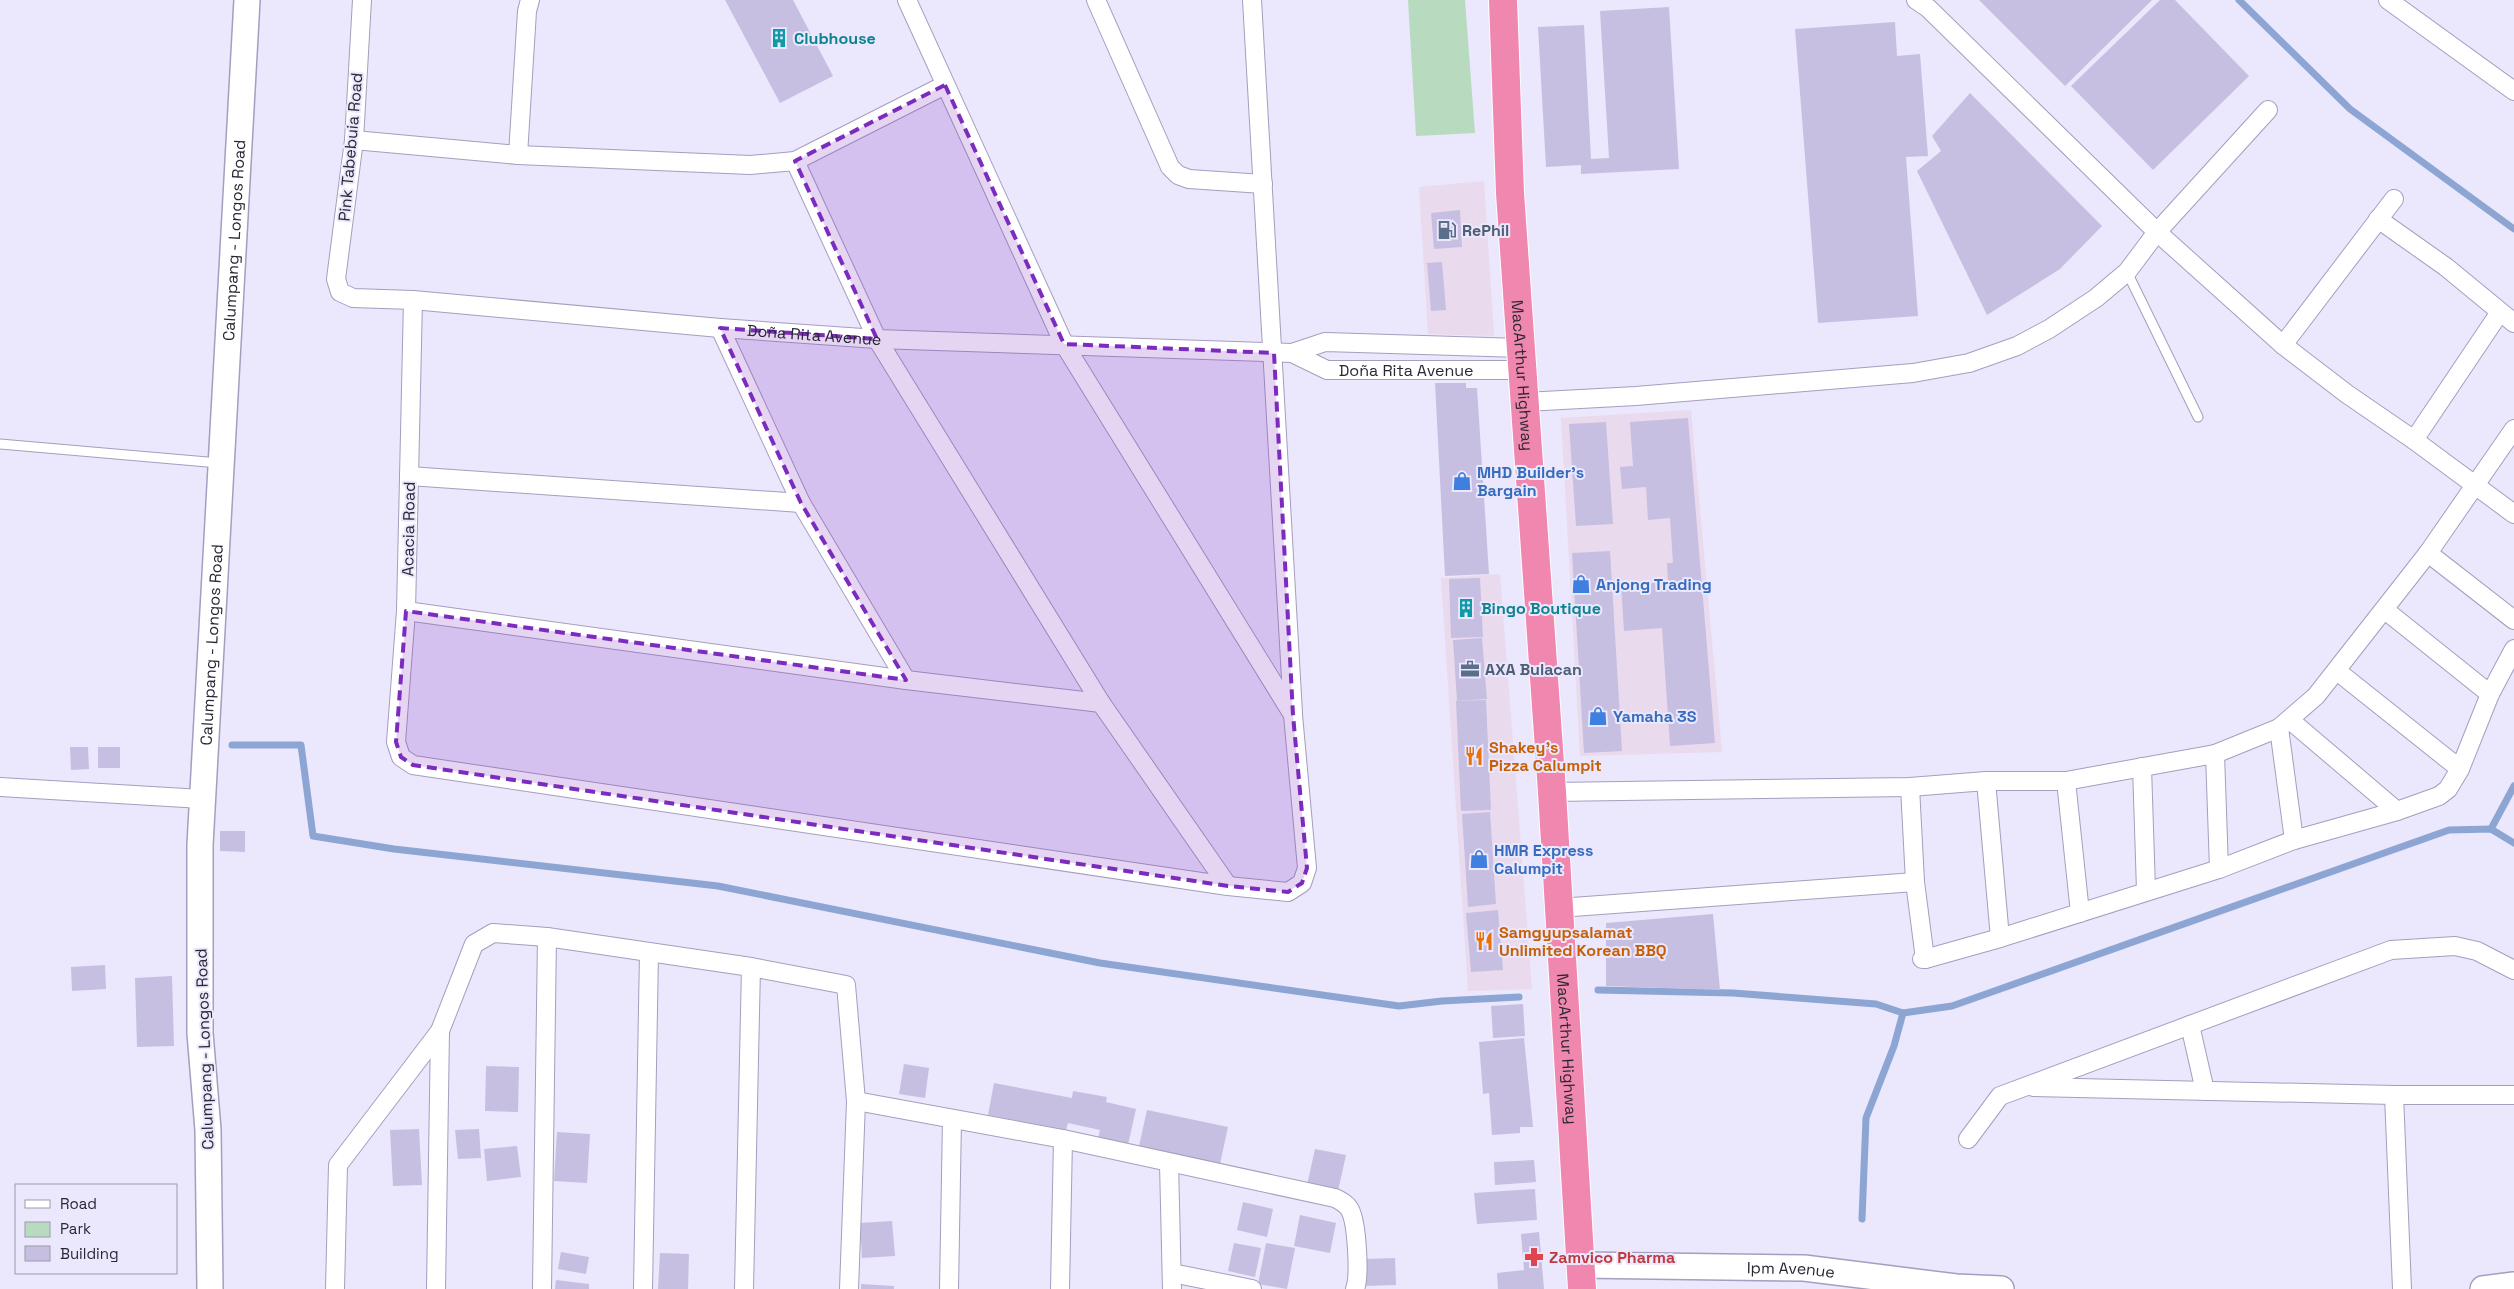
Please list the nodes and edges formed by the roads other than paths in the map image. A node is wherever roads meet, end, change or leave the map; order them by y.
1 (247, 0) edge
2 (362, 0) edge
3 (530, 0) edge
4 (907, 0) edge
5 (1096, 0) edge
6 (1252, 0) edge
7 (1502, 0) edge
8 (1916, 0) edge
9 (2388, 0) edge
10 (945, 85) junction
11 (2514, 91) edge
12 (2268, 110) dead end
13 (354, 140) junction
14 (518, 154) junction
15 (795, 161) junction
16 (1263, 184) junction
17 (2394, 199) dead end
18 (2378, 219) junction
19 (2157, 232) junction
20 (2127, 272) junction
21 (340, 292) joint
22 (413, 300) junction
23 (2507, 318) edge
24 (720, 328) junction
25 (877, 339) junction
26 (1064, 344) junction
27 (2283, 345) junction
28 (1274, 353) junction
29 (1292, 353) junction
30 (1522, 359) junction
31 (1526, 402) junction
32 (2198, 417) dead end
33 (2514, 429) edge
34 (2414, 440) junction
35 (0, 444) edge
36 (220, 463) junction
37 (409, 476) junction
38 (2476, 485) junction
39 (801, 504) junction
40 (2514, 514) edge
41 (2428, 553) junction
42 (2385, 610) junction
43 (406, 611) junction
44 (2514, 620) edge
45 (2514, 649) edge
46 (2337, 671) junction
47 (906, 680) junction
48 (2490, 694) junction
49 (1101, 703) junction
50 (1293, 715) junction
51 (2284, 724) junction
52 (2215, 754) junction
53 (2142, 767) junction
54 (2460, 769) junction
55 (1986, 781) junction
56 (2066, 781) junction
57 (0, 787) edge
58 (1910, 787) junction
59 (1552, 792) junction
60 (202, 799) junction
61 (2397, 812) junction
62 (2294, 840) junction
63 (2218, 869) junction
64 (1915, 882) junction
65 (1228, 886) junction
66 (2146, 890) junction
67 (1559, 908) junction
68 (2080, 913) junction
69 (547, 937) junction
70 (2000, 938) junction
71 (648, 953) junction
72 (751, 967) junction
73 (2514, 970) edge
74 (2190, 1024) junction
75 (440, 1030) junction
76 (2022, 1087) junction
77 (2205, 1090) junction
78 (2394, 1095) junction
79 (2514, 1095) edge
80 (856, 1101) junction
81 (952, 1119) junction
82 (1968, 1138) dead end
83 (1063, 1139) junction
84 (1169, 1163) junction
85 (1581, 1277) edge
86 (1172, 1281) edge
87 (2514, 1285) edge
88 (1956, 1288) edge
89 (210, 1289) edge
90 (335, 1289) edge
91 (436, 1289) edge
92 (542, 1289) edge
93 (643, 1289) edge
94 (744, 1289) edge
95 (850, 1289) edge
96 (949, 1289) edge
97 (1060, 1289) edge
98 (1252, 1289) edge
99 (1355, 1289) edge
100 (2002, 1289) edge
101 (2402, 1289) edge
102 (2484, 1289) edge

1 - 36 street, Calumpang - Longos Road
2 - 13 street, Pink Tabebuia Road
3 - 14 street
4 - 10 street
5 - 16 street
6 - 16 street
7 - 30 highway, MacArthur Highway
8 - 19 street
9 - 11 street
10 - 15 street
10 - 26 street
12 - 19 street
13 - 14 street
13 - 21 street, Pink Tabebuia Road
14 - 15 street
15 - 25 street
16 - 28 street
17 - 18 street
18 - 23 street
18 - 27 street
19 - 20 street
19 - 27 street
20 - 31 street
20 - 32 lane
21 - 22 street, Doña Rita Avenue
22 - 24 street, Doña Rita Avenue
22 - 37 street, Acacia Road
23 - 34 street
24 - 25 street, Doña Rita Avenue
24 - 39 street
25 - 26 street, Doña Rita Avenue
25 - 49 street
26 - 28 street, Doña Rita Avenue
26 - 50 street
27 - 34 street
28 - 29 street, Doña Rita Avenue
28 - 50 street
29 - 30 street, Doña Rita Avenue
29 - 30 street, Doña Rita Avenue
30 - 31 highway, MacArthur Highway
31 - 59 highway, MacArthur Highway
33 - 38 street
34 - 38 street
35 - 36 lane
36 - 60 street, Calumpang - Longos Road
37 - 39 street
37 - 43 street, Acacia Road
38 - 40 street
38 - 41 street
39 - 47 street
41 - 42 street
41 - 44 street
42 - 46 street
42 - 48 street
43 - 47 street
43 - 65 street, Acacia Road
45 - 48 street
46 - 51 street
46 - 54 street
47 - 49 street
48 - 54 street
49 - 65 street
50 - 65 street
51 - 52 street
51 - 61 street
51 - 62 street
52 - 53 street
52 - 63 street
53 - 56 street
53 - 66 street
54 - 61 street
55 - 56 street
55 - 58 street
55 - 70 street
56 - 68 street
57 - 60 street
58 - 59 street
58 - 64 street
59 - 67 highway, MacArthur Highway
60 - 89 street, Calumpang - Longos Road
61 - 62 street
62 - 63 street
63 - 66 street
64 - 67 street
64 - 70 street
66 - 68 street
67 - 85 highway, MacArthur Highway
68 - 70 street
69 - 71 street
69 - 75 street
69 - 92 street
71 - 72 street
71 - 93 street
72 - 80 street
72 - 94 street
73 - 74 street
74 - 76 street
74 - 77 street
75 - 90 street
75 - 91 street
76 - 77 street
76 - 82 street
77 - 78 street
78 - 79 street
78 - 101 street
80 - 81 street
80 - 95 street
81 - 83 street
81 - 96 street
83 - 84 street
83 - 97 street
84 - 86 street
84 - 99 street
85 - 88 street, Ipm Avenue
86 - 98 street
87 - 102 street
88 - 100 street, Ipm Avenue

